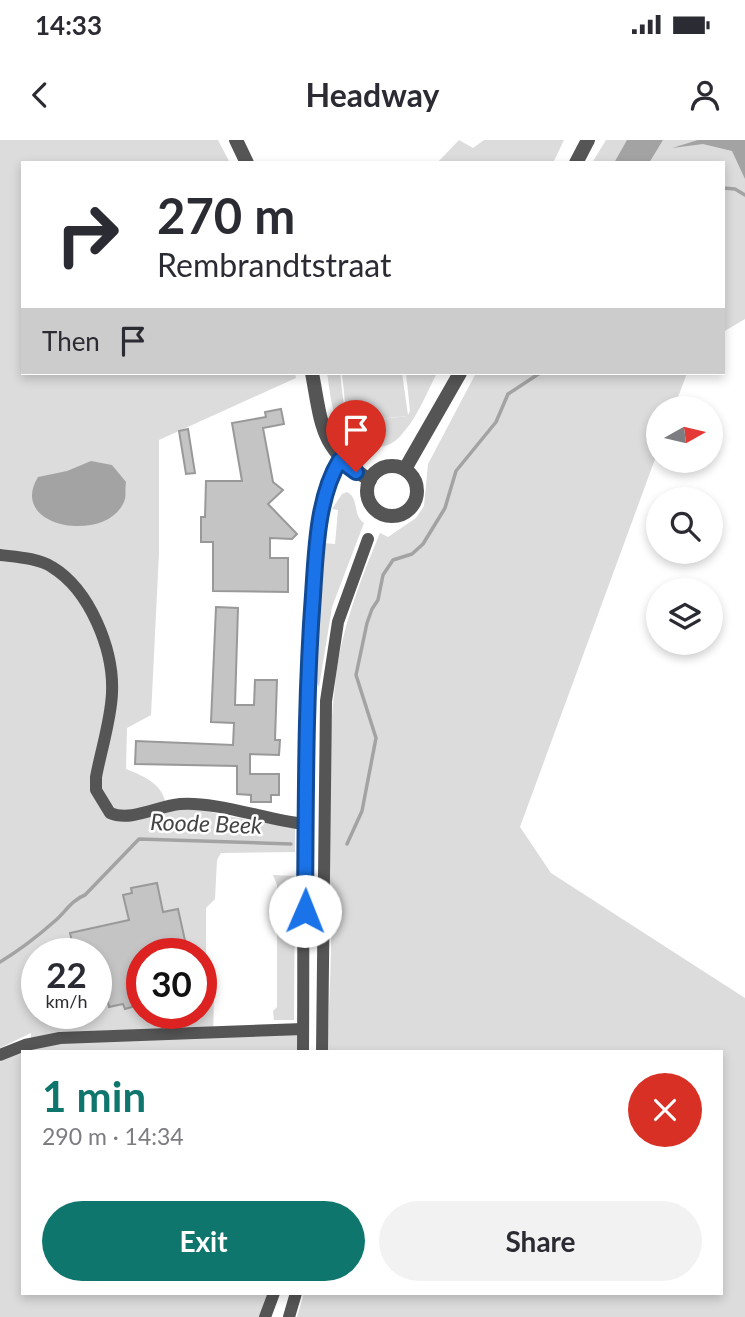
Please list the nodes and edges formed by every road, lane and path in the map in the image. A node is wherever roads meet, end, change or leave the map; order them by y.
1 (236, 140) edge
2 (588, 140) edge
3 (246, 161) edge
4 (577, 161) edge
5 (312, 375) edge
6 (459, 375) edge
7 (340, 460) junction
8 (405, 469) junction
9 (370, 480) junction
10 (368, 539) dead end
11 (0, 555) edge
12 (304, 824) junction
13 (303, 1029) junction
14 (303, 1050) edge
15 (322, 1050) edge
16 (0, 1055) edge
17 (273, 1295) edge
18 (295, 1295) edge
19 (265, 1317) edge
20 (289, 1317) edge

1 - 3 street
2 - 4 street
5 - 7 street
6 - 8 street
7 - 9 street
7 - 12 street
8 - 9 street
8 - 9 street
10 - 15 street
11 - 12 street
12 - 13 street
13 - 14 street
13 - 16 street
17 - 19 street
18 - 20 street

